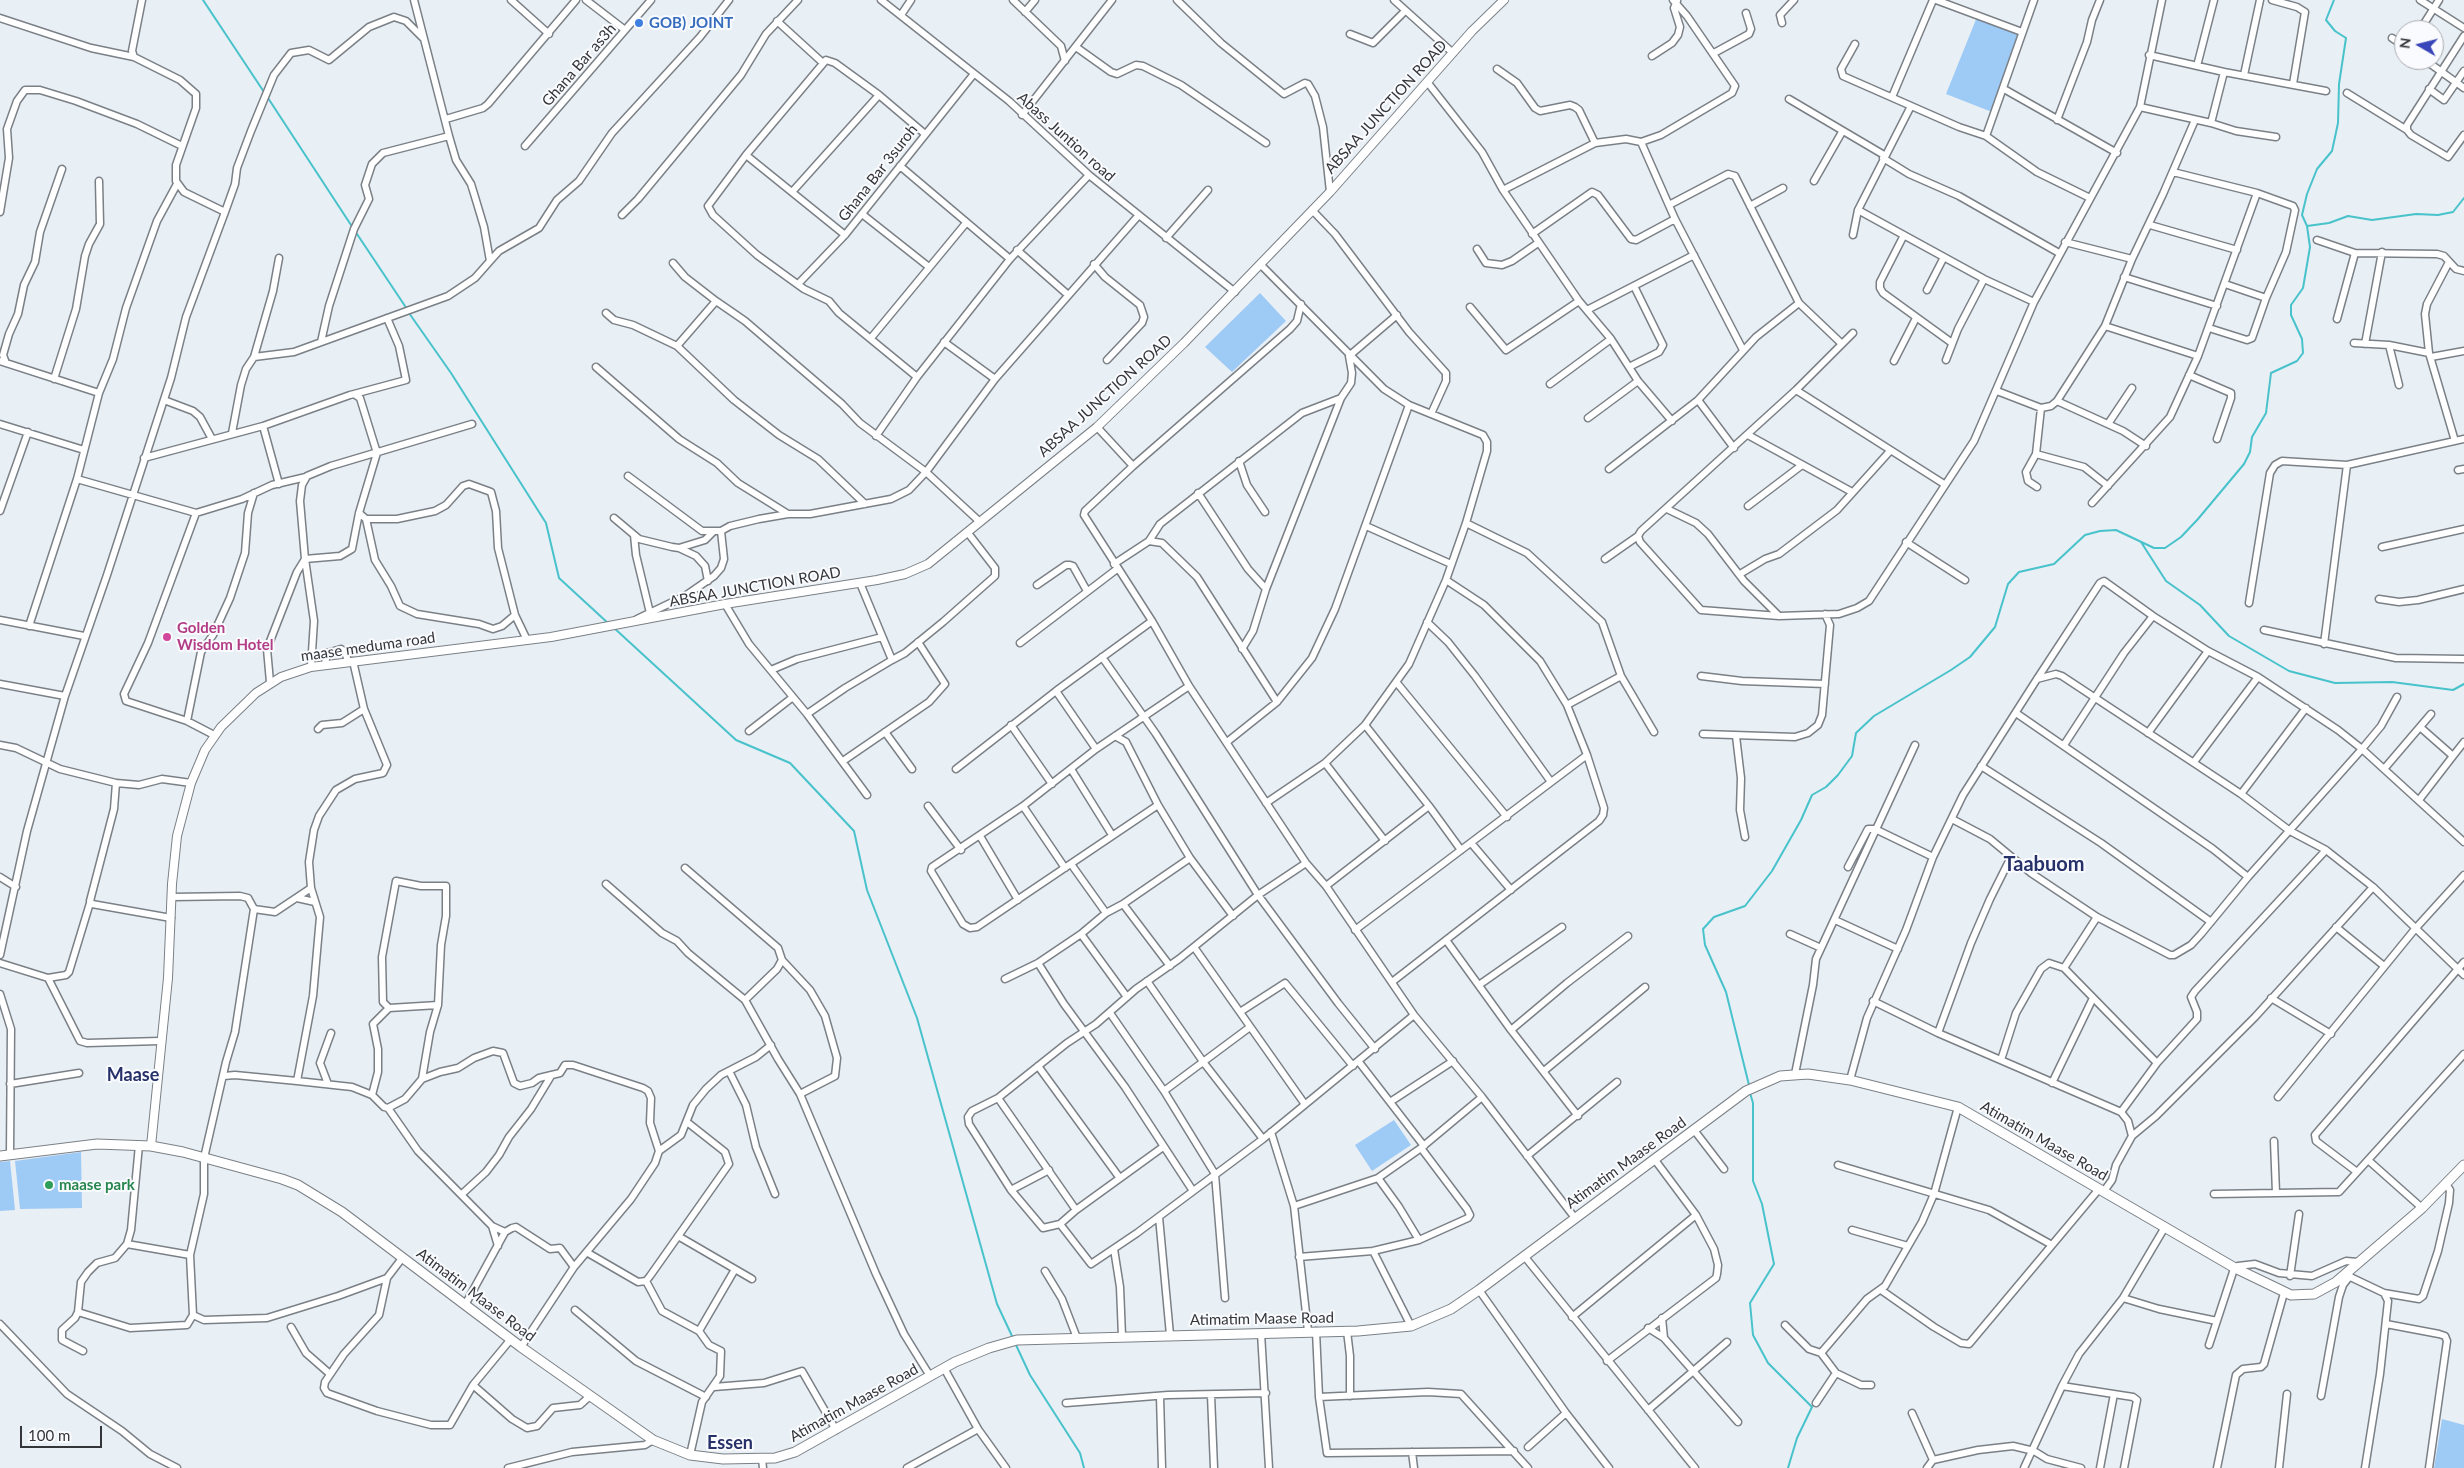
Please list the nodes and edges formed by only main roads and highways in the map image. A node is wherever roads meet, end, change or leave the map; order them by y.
1 (0, 1156) edge
2 (2464, 1165) edge
3 (763, 1463) edge

1 - 3 main road, Atimatim Maase Road
2 - 3 main road, Atimatim Maase Road

